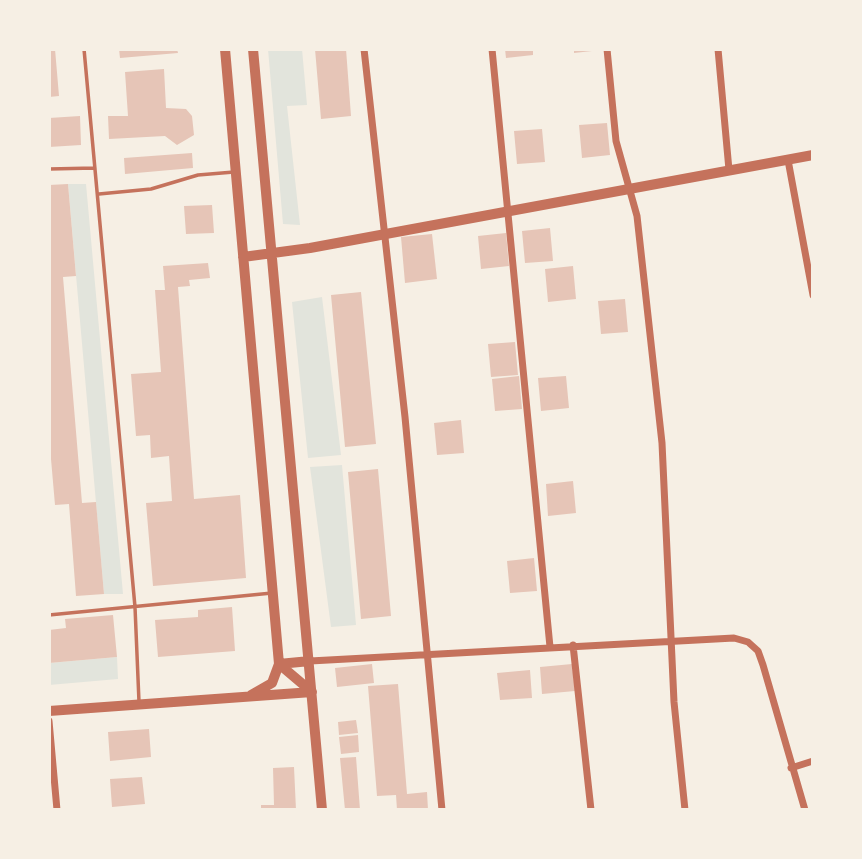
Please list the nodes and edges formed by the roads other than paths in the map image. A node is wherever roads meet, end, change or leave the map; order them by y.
1 (84, 49) edge
2 (225, 49) edge
3 (253, 49) edge
4 (364, 49) edge
5 (492, 49) edge
6 (607, 49) edge
7 (718, 49) edge
8 (813, 155) edge
9 (788, 160) junction
10 (95, 167) junction
11 (49, 169) edge
12 (729, 170) junction
13 (236, 172) junction
14 (630, 188) junction
15 (99, 194) junction
16 (508, 211) junction
17 (386, 233) junction
18 (270, 254) junction
19 (243, 257) junction
20 (813, 295) edge
21 (274, 593) junction
22 (135, 607) junction
23 (49, 615) edge
24 (672, 640) junction
25 (573, 645) junction
26 (550, 647) junction
27 (429, 654) junction
28 (310, 661) junction
29 (279, 664) junction
30 (312, 692) junction
31 (251, 695) junction
32 (139, 703) junction
33 (49, 711) edge
34 (49, 721) edge
35 (813, 761) edge
36 (791, 768) junction
37 (57, 810) edge
38 (321, 810) edge
39 (442, 810) edge
40 (591, 810) edge
41 (685, 810) edge
42 (805, 810) edge

1 - 10 lane
2 - 13 street
3 - 18 street
4 - 17 street
5 - 16 street
6 - 14 street
7 - 12 street
8 - 9 street
9 - 12 street
9 - 20 street
10 - 11 lane
10 - 15 lane
12 - 14 street
13 - 15 lane
13 - 19 street
14 - 16 street
14 - 24 street
15 - 22 lane
16 - 17 street
16 - 26 street
17 - 18 street
17 - 27 street
18 - 19 street
18 - 28 street
19 - 21 street
21 - 22 lane
21 - 29 street
22 - 23 lane
22 - 32 lane
24 - 25 street
24 - 36 street
24 - 41 street
25 - 26 street
25 - 40 street
26 - 27 street
27 - 28 street
27 - 39 street
28 - 29 street
28 - 30 street
29 - 30 street
29 - 31 street
30 - 31 street
30 - 38 street
31 - 32 street
32 - 33 street
34 - 37 street
35 - 36 street
36 - 42 street

